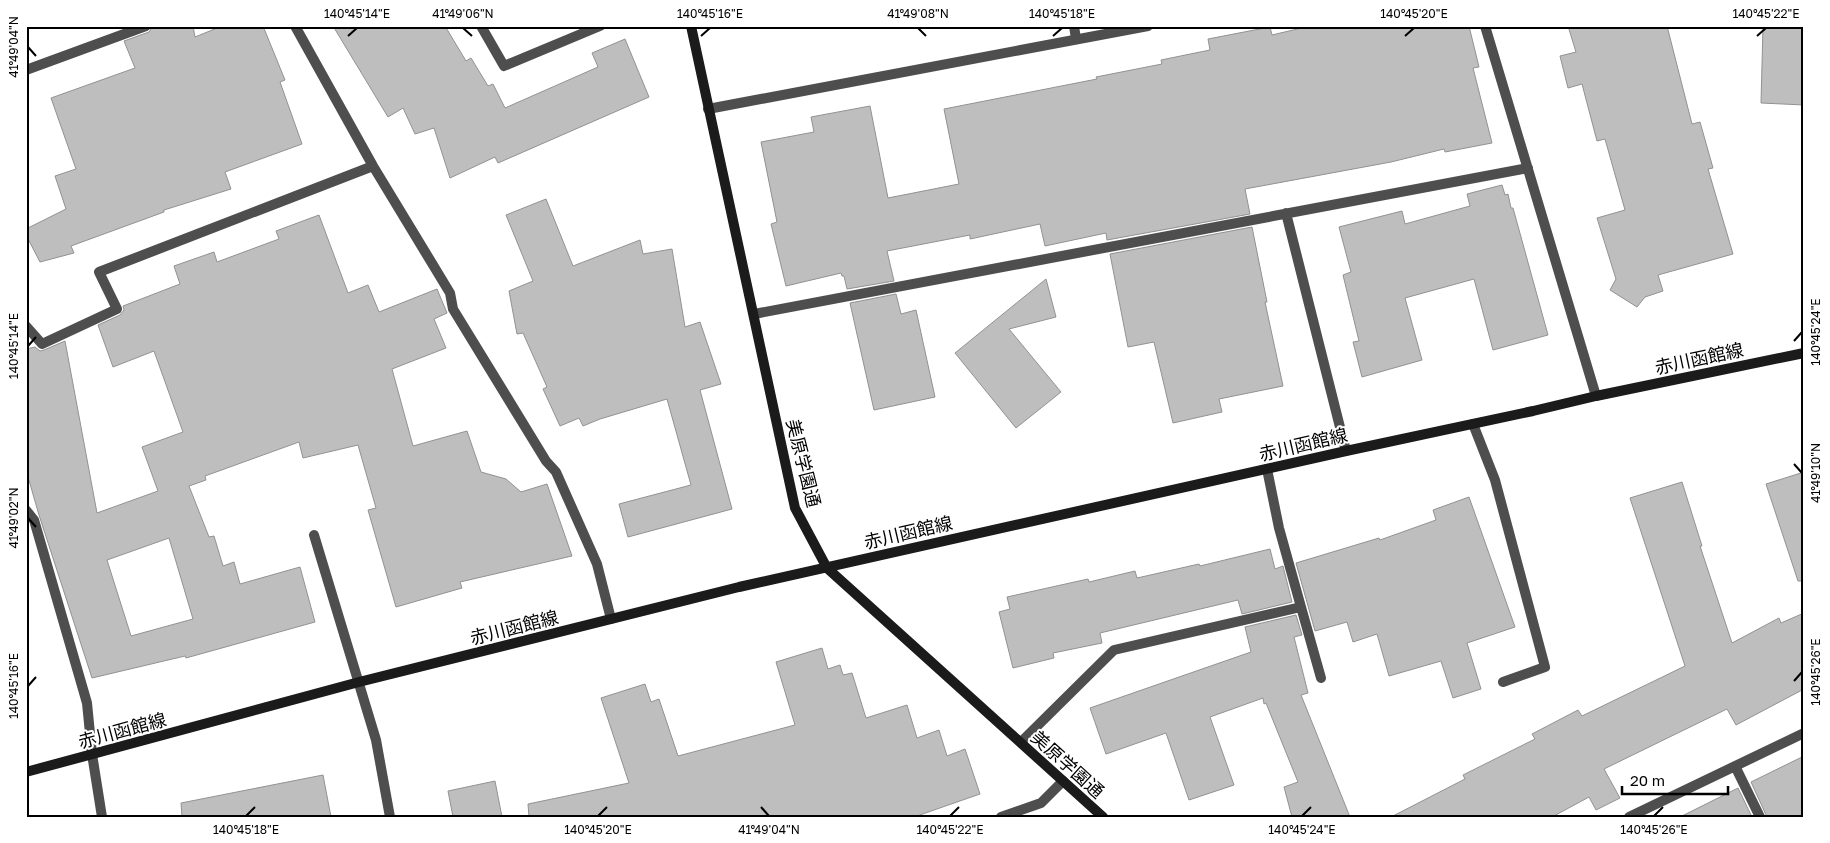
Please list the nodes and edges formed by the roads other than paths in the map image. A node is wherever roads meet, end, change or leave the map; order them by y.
1 (146, 26) edge
2 (295, 26) edge
3 (481, 26) edge
4 (600, 26) edge
5 (691, 26) edge
6 (1074, 26) edge
7 (1148, 26) edge
8 (1485, 26) edge
9 (1076, 39) junction
10 (26, 70) edge
11 (708, 109) junction
12 (374, 166) junction
13 (1528, 168) junction
14 (1286, 213) junction
15 (754, 314) junction
16 (26, 326) edge
17 (1804, 353) edge
18 (1596, 396) junction
19 (1473, 424) junction
20 (1346, 451) junction
21 (1268, 468) junction
22 (26, 510) edge
23 (314, 535) dead end
24 (827, 568) junction
25 (1301, 607) junction
26 (611, 619) junction
27 (1321, 678) dead end
28 (359, 682) junction
29 (1503, 682) dead end
30 (1804, 732) edge
31 (1020, 742) junction
32 (92, 754) junction
33 (1736, 766) junction
34 (26, 772) edge
35 (1062, 781) junction
36 (102, 817) edge
37 (390, 817) edge
38 (1002, 817) edge
39 (1103, 817) edge
40 (1629, 817) edge
41 (1760, 817) edge

1 - 10 street
2 - 12 street
3 - 4 street
5 - 11 main road, 美原学園通
6 - 9 street
7 - 9 street
8 - 13 street
9 - 11 street
11 - 15 main road, 美原学園通
12 - 16 street
12 - 26 street
13 - 14 street
13 - 18 street
14 - 15 street
14 - 20 street
15 - 24 main road, 美原学園通
17 - 18 main road, 赤川函館線
18 - 19 main road, 赤川函館線
19 - 20 main road, 赤川函館線
19 - 29 street
20 - 21 main road, 赤川函館線
21 - 24 main road, 赤川函館線
21 - 25 street
22 - 32 street
23 - 28 street
24 - 26 main road, 赤川函館線
24 - 31 main road, 美原学園通
25 - 27 street
25 - 31 street
26 - 28 main road, 赤川函館線
28 - 32 main road, 赤川函館線
28 - 37 street
30 - 33 street
31 - 35 main road, 美原学園通
32 - 34 main road, 赤川函館線
32 - 36 street
33 - 40 street
33 - 41 street
35 - 38 street
35 - 39 main road, 美原学園通

